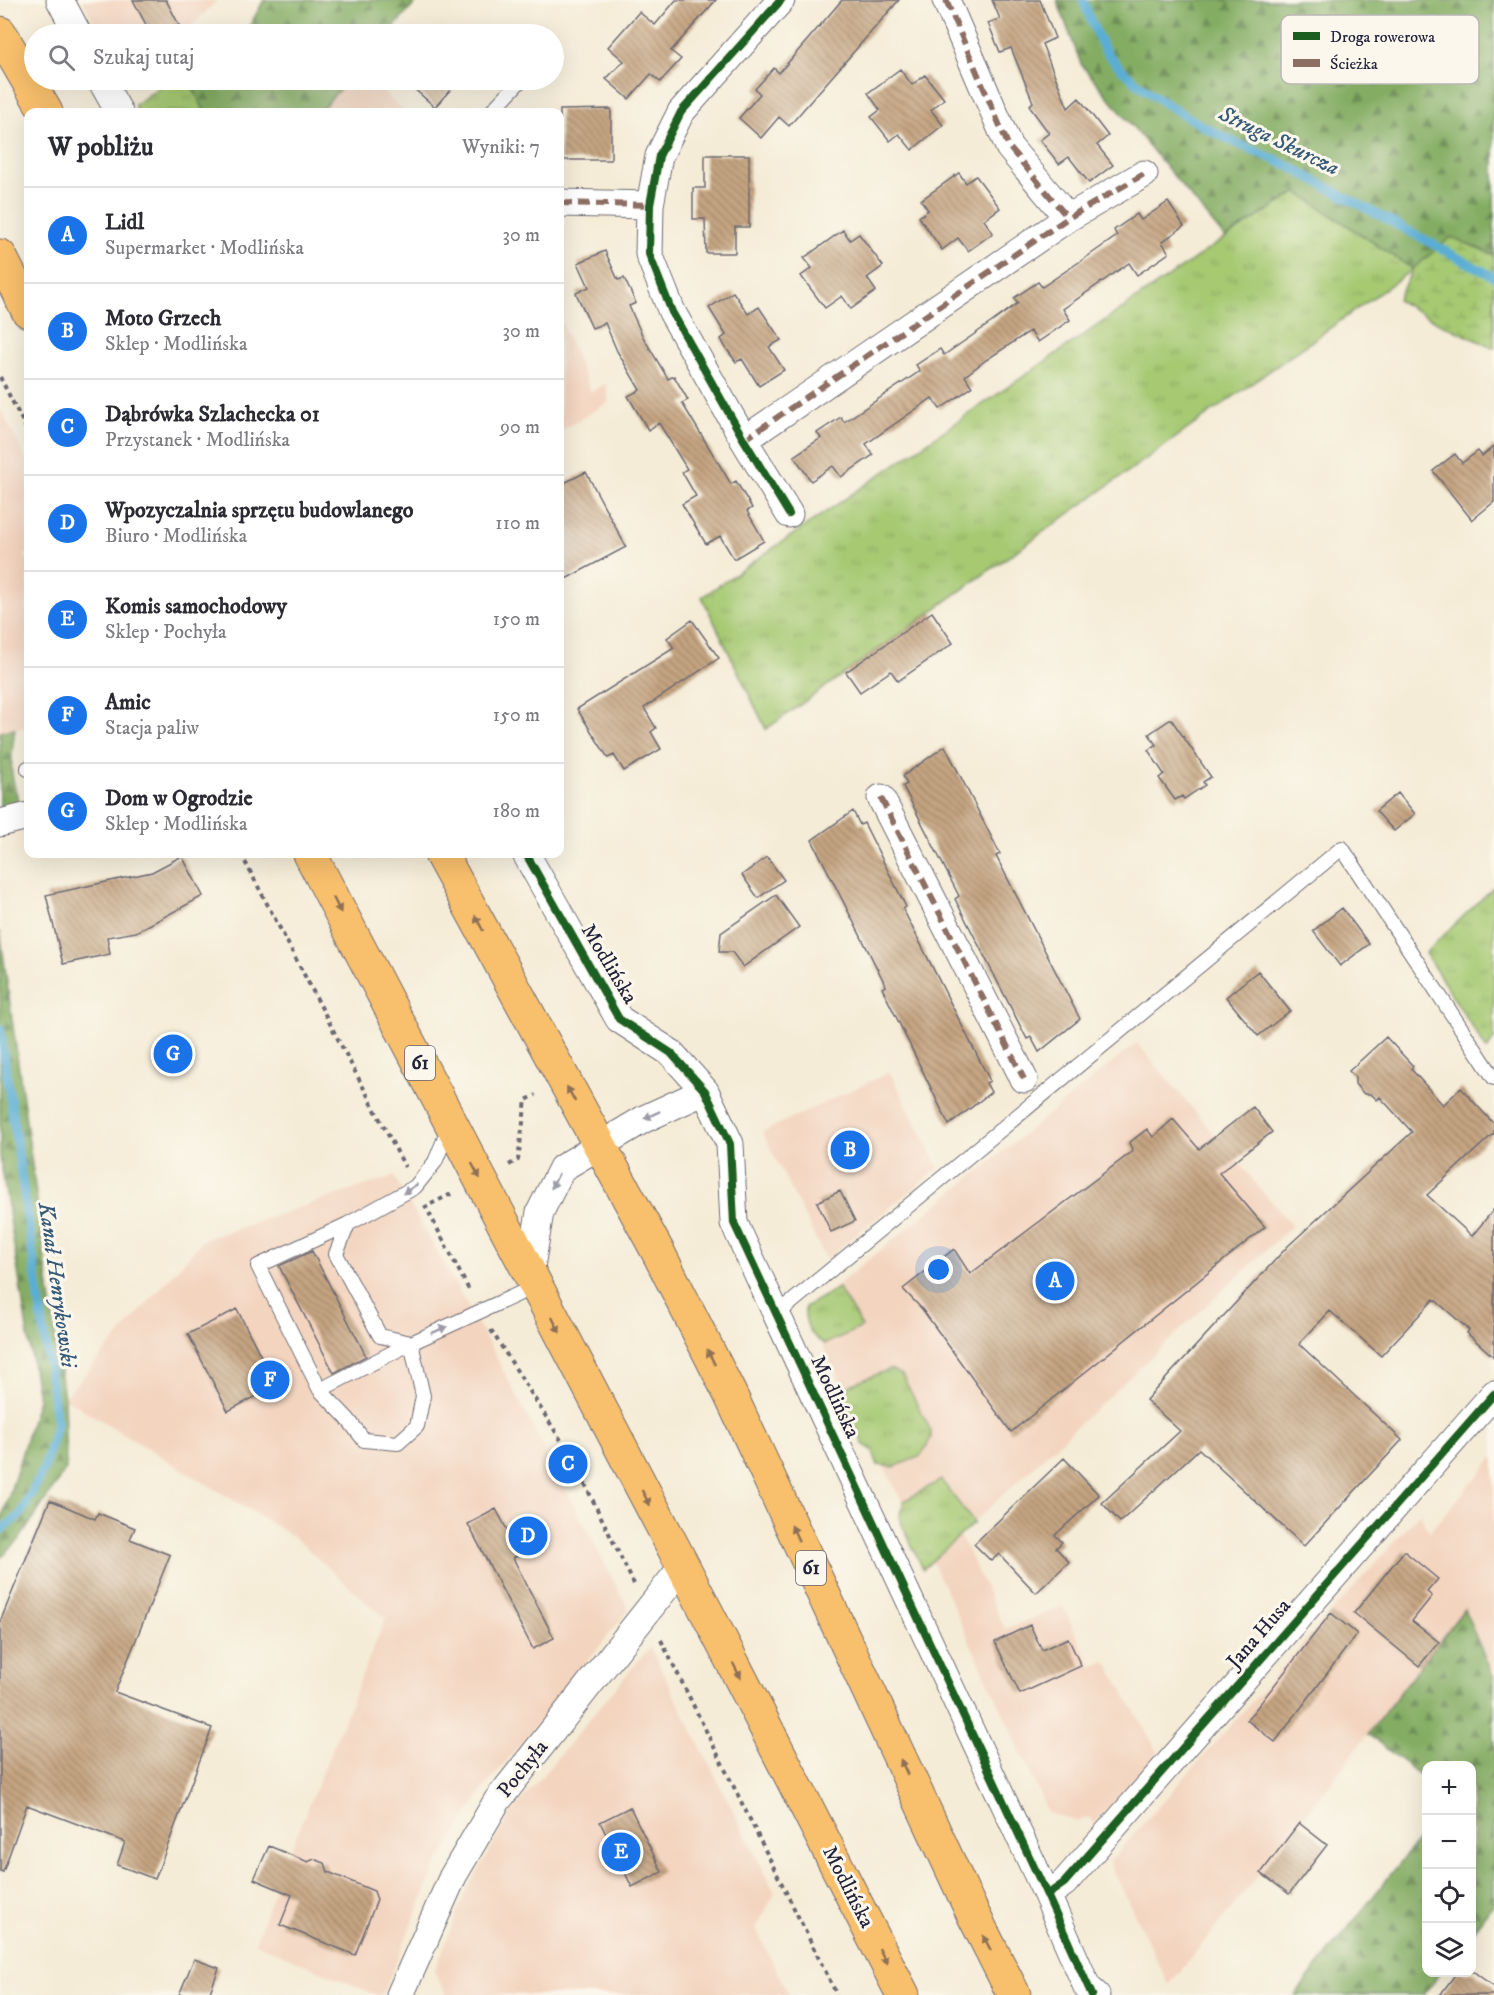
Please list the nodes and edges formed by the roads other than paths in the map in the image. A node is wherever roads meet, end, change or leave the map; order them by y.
1 (60, 0) edge
2 (781, 0) edge
3 (946, 0) edge
4 (73, 24) edge
5 (0, 33) edge
6 (24, 75) edge
7 (32, 90) edge
8 (105, 90) edge
9 (512, 90) edge
10 (43, 108) edge
11 (111, 108) edge
12 (495, 108) edge
13 (1144, 174) dead end
14 (564, 203) edge
15 (650, 205) junction
16 (1068, 218) junction
17 (0, 255) edge
18 (24, 303) edge
19 (744, 440) junction
20 (789, 514) dead end
21 (881, 798) dead end
22 (24, 817) edge
23 (0, 823) edge
24 (312, 858) edge
25 (443, 858) edge
26 (528, 858) edge
27 (1494, 1078) edge
28 (1031, 1090) junction
29 (705, 1091) junction
30 (451, 1123) junction
31 (599, 1146) junction
32 (348, 1224) junction
33 (533, 1279) junction
34 (776, 1315) junction
35 (411, 1343) junction
36 (320, 1390) junction
37 (1494, 1394) edge
38 (683, 1566) junction
39 (1047, 1895) junction
40 (1090, 1992) edge
41 (400, 1995) edge
42 (903, 1995) edge
43 (1014, 1995) edge

1 - 4 street
2 - 15 street
3 - 16 street
5 - 6 main road
7 - 10 main road
8 - 11 street
9 - 12 lane
13 - 16 street
14 - 15 street
15 - 19 street
16 - 19 street
17 - 18 main road
19 - 20 street
21 - 28 street
22 - 23 street
24 -> 30 main road, Modlińska / 61
31 -> 25 main road, 61
26 - 29 street, Modlińska
27 - 28 lane
28 - 34 lane
29 -> 31 street
29 - 34 street, Modlińska
30 -> 32 lane
30 -> 33 main road, Modlińska / 61
31 -> 33 street
43 -> 31 main road, 61
32 - 35 lane
32 - 36 lane
35 -> 33 lane
33 -> 38 main road, Modlińska / 61
34 - 39 street, Modlińska
35 - 36 lane
35 - 36 lane
37 - 39 street, Jana Husa
38 - 41 street, Pochyła
38 -> 42 main road, Modlińska / 61
39 - 40 street, Modlińska

